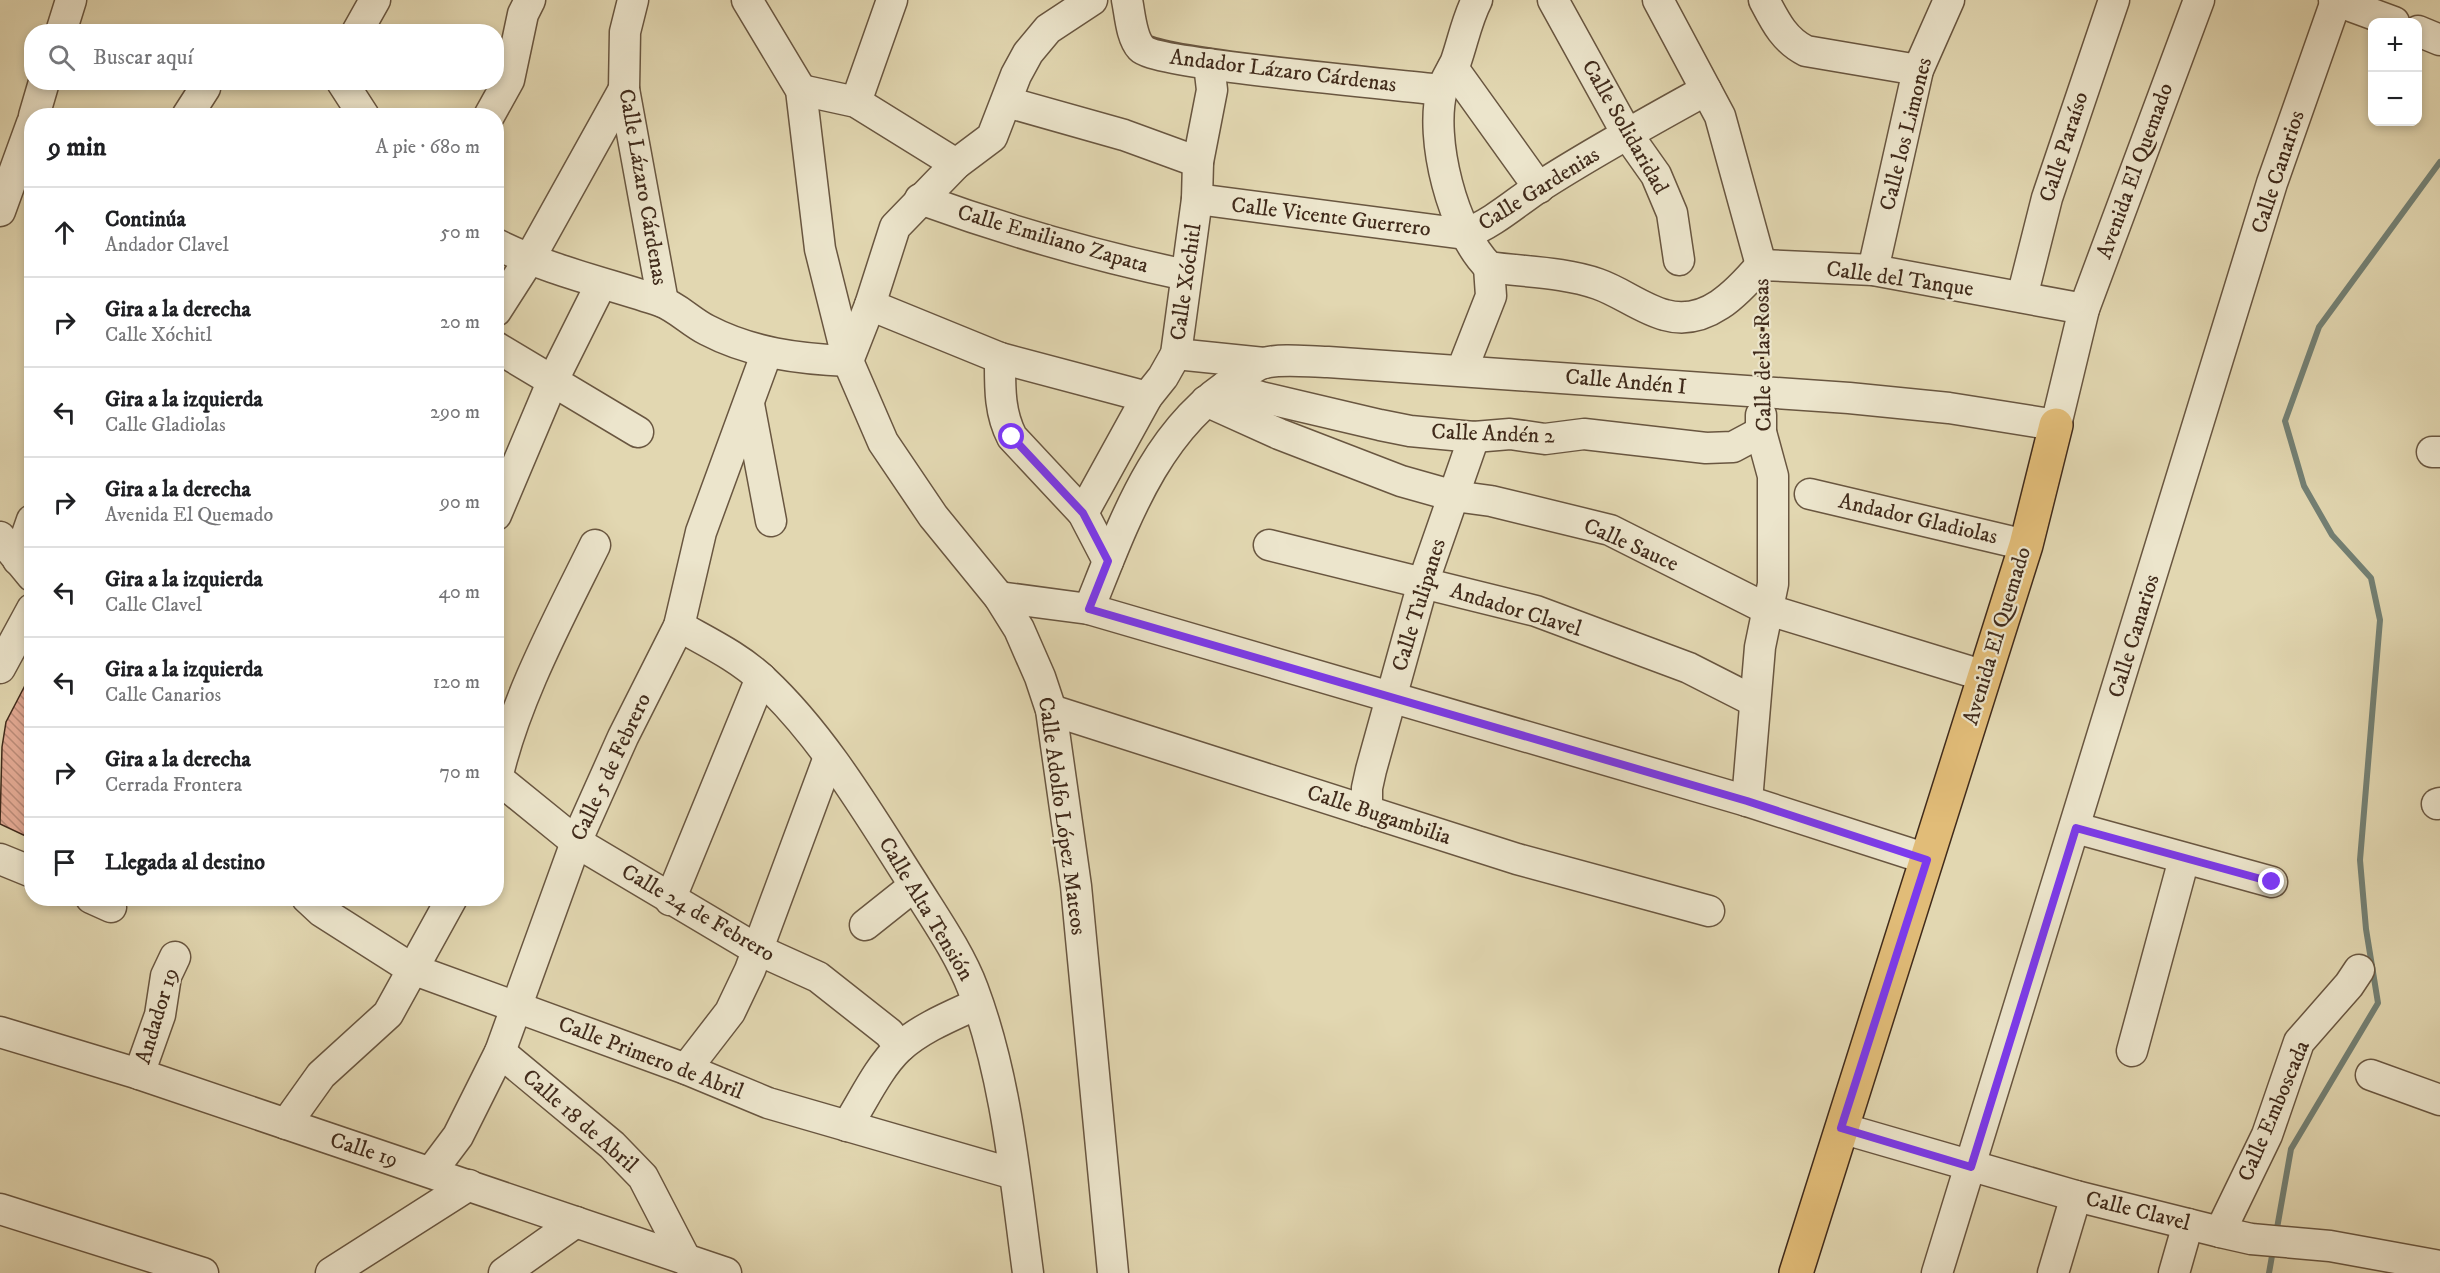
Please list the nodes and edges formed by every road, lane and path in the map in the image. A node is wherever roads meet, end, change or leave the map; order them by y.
1 (71, 0) edge
2 (375, 0) edge
3 (530, 0) edge
4 (633, 0) edge
5 (747, 0) edge
6 (892, 0) edge
7 (1127, 0) edge
8 (1477, 0) edge
9 (1553, 0) edge
10 (1658, 0) edge
11 (1764, 0) edge
12 (1949, 0) edge
13 (2114, 0) edge
14 (2199, 0) edge
15 (2335, 0) edge
16 (1074, 5) edge
17 (2383, 18) edge
18 (64, 24) edge
19 (362, 24) edge
20 (2422, 33) edge
21 (2440, 40) edge
22 (1209, 64) junction
23 (1918, 70) junction
24 (1448, 79) junction
25 (504, 89) edge
26 (624, 89) junction
27 (40, 90) edge
28 (204, 90) edge
29 (347, 90) edge
30 (503, 90) edge
31 (801, 90) junction
32 (1706, 90) junction
33 (856, 102) junction
34 (1007, 102) junction
35 (32, 108) edge
36 (192, 108) edge
37 (359, 108) edge
38 (493, 108) edge
39 (23, 129) edge
40 (1627, 134) junction
41 (1198, 162) junction
42 (956, 164) junction
43 (1539, 188) junction
44 (921, 199) junction
45 (1197, 199) junction
46 (0, 211) edge
47 (1465, 234) junction
48 (504, 247) edge
49 (530, 258) junction
50 (1680, 260) dead end
51 (1761, 265) junction
52 (1489, 267) junction
53 (1873, 270) junction
54 (1186, 275) junction
55 (601, 284) junction
56 (2022, 297) junction
57 (504, 299) edge
58 (663, 302) junction
59 (870, 305) junction
60 (2084, 309) junction
61 (504, 352) edge
62 (767, 352) junction
63 (1176, 354) junction
64 (1000, 358) junction
65 (848, 361) junction
66 (1264, 363) junction
67 (1462, 370) junction
68 (553, 380) junction
69 (1216, 394) junction
70 (1761, 394) junction
71 (1147, 397) junction
72 (748, 403) junction
73 (2056, 425) junction
74 (638, 432) dead end
75 (1761, 432) junction
76 (1474, 437) junction
77 (1810, 494) dead end
78 (504, 496) edge
79 (1454, 496) junction
80 (1083, 513) junction
81 (771, 521) dead end
82 (0, 537) edge
83 (595, 545) dead end
84 (1269, 545) dead end
85 (2026, 545) junction
86 (1108, 561) junction
87 (24, 567) edge
88 (1423, 583) junction
89 (999, 597) junction
90 (1089, 609) junction
91 (1769, 610) junction
92 (24, 624) edge
93 (679, 626) junction
94 (0, 668) edge
95 (1985, 676) junction
96 (761, 678) junction
97 (1391, 698) junction
98 (1754, 701) junction
99 (1051, 710) junction
100 (829, 757) junction
101 (504, 758) edge
102 (504, 785) edge
103 (1747, 801) junction
104 (1367, 811) junction
105 (2076, 828) junction
106 (576, 842) junction
107 (0, 859) edge
108 (2184, 859) junction
109 (1927, 860) junction
110 (24, 869) edge
111 (2272, 882) dead end
112 (914, 886) junction
113 (670, 900) junction
114 (323, 906) edge
115 (447, 906) edge
116 (1709, 911) dead end
117 (865, 925) dead end
118 (756, 949) junction
119 (175, 957) dead end
120 (412, 969) junction
121 (2359, 970) dead end
122 (977, 1004) junction
123 (518, 1007) junction
124 (0, 1032) edge
125 (900, 1047) junction
126 (2132, 1051) dead end
127 (500, 1052) junction
128 (686, 1069) junction
129 (139, 1074) junction
130 (2371, 1075) dead end
131 (2440, 1100) edge
132 (286, 1124) junction
133 (847, 1126) junction
134 (1841, 1128) junction
135 (1971, 1167) junction
136 (431, 1172) junction
137 (1014, 1174) junction
138 (469, 1185) junction
139 (2076, 1196) junction
140 (0, 1209) edge
141 (576, 1222) junction
142 (2188, 1224) junction
143 (2220, 1232) junction
144 (686, 1260) junction
145 (2440, 1266) edge
146 (203, 1273) edge
147 (331, 1273) edge
148 (504, 1273) edge
149 (726, 1273) edge
150 (1028, 1273) edge
151 (1113, 1273) edge
152 (1796, 1273) edge
153 (1937, 1273) edge
154 (2053, 1273) edge
155 (2174, 1273) edge

1 - 18 street
2 - 19 street
3 - 25 street
4 - 26 street, Calle Lázaro Cárdenas
5 - 31 street
6 - 33 street
7 - 22 street, Andador Lázaro Cárdenas
8 - 24 street
9 - 40 street, Calle Solidaridad
10 - 32 street, Calle de las Rosas
11 - 23 street
12 - 23 street, Calle los Limones
13 - 56 street, Calle Paraíso
14 - 60 street, Avenida El Quemado
15 - 17 street
15 - 105 street, Calle Canarios
16 - 34 street
20 - 21 street
22 - 24 street, Andador Lázaro Cárdenas
22 - 41 street, Calle Xóchitl
23 - 53 street, Calle los Limones
24 - 43 street
24 - 47 street
26 - 49 street
26 - 58 street, Calle Lázaro Cárdenas
27 - 35 street
28 - 36 street
29 - 37 street
30 - 38 street
31 - 33 street
31 - 65 street, Calle Adolfo López Mateos
32 - 40 street, Calle Gardenias
32 - 51 street, Calle de las Rosas
33 - 42 street
34 - 41 street
34 - 42 street
39 - 46 street
40 - 43 street, Calle Gardenias
40 - 50 street, Calle Solidaridad
41 - 45 street, Calle Xóchitl
42 - 44 street
43 - 47 street, Calle Gardenias
44 - 54 street, Calle Emiliano Zapata
44 - 59 street
45 - 47 street, Calle Vicente Guerrero
45 - 54 street, Calle Xóchitl
47 - 52 street
48 - 49 street
49 - 55 street
49 - 57 street
51 - 52 street
51 - 53 street, Calle del Tanque
51 - 70 path, Calle de las Rosas
52 - 67 street
53 - 56 street, Calle del Tanque
54 - 63 street, Calle Xóchitl
55 - 58 street
55 - 68 street
56 - 60 street, Calle del Tanque
58 - 62 street
59 - 64 street
59 - 65 street
60 - 73 street, Avenida El Quemado
61 - 68 street
62 - 65 street
62 - 72 street, Calle 5 de Febrero
63 - 66 street, Calle Andén I
63 - 71 street, Calle Xóchitl
64 - 71 street
64 - 80 street
65 - 89 street, Calle Adolfo López Mateos
66 - 67 street, Calle Andén I
66 - 69 street
67 - 70 street, Calle Andén I
68 - 74 street
68 - 78 street
69 - 76 street, Calle Andén 2
69 - 79 street, Calle Sauce
69 - 86 street
70 - 73 street, Calle Andén I
70 - 75 street, Calle de las Rosas
71 - 80 street, Calle Xóchitl
72 - 81 street
72 - 93 street, Calle 5 de Febrero
73 - 85 main road, Avenida El Quemado
75 - 76 street, Calle Andén 2
75 - 91 street, Calle de las Rosas
76 - 79 street, Calle Tulipanes
77 - 85 street, Andador Gladiolas
79 - 88 street, Calle Tulipanes
79 - 91 street, Calle Sauce
80 - 86 street
82 - 87 street
83 - 101 street
84 - 88 street, Andador Clavel
85 - 95 main road, Avenida El Quemado
86 - 90 street
88 - 97 street, Calle Tulipanes
88 - 98 street, Andador Clavel
89 - 90 street
89 - 99 street, Calle Adolfo López Mateos
90 - 97 street
91 - 95 street, Calle Sauce
91 - 98 street, Calle de las Rosas
92 - 94 street
93 - 96 street, Calle Alta Tensión
93 - 106 street, Calle 5 de Febrero
95 - 109 main road, Avenida El Quemado
96 - 100 street, Calle Alta Tensión
96 - 113 street
97 - 103 street
97 - 104 street, Calle Tulipanes
98 - 103 street, Calle de las Rosas
99 - 104 street, Calle Bugambilia
99 - 151 street, Calle Adolfo López Mateos
100 - 112 street, Calle Alta Tensión
100 - 118 street
102 - 106 street, Calle 24 de Febrero
103 - 109 street
104 - 116 street, Calle Bugambilia
105 - 108 street
105 - 135 street, Calle Canarios
106 - 113 street, Calle 24 de Febrero
106 - 123 street, Calle 5 de Febrero
107 - 110 street
108 - 111 street
108 - 126 street
109 - 134 main road, Avenida El Quemado
112 - 117 street
112 - 122 street, Calle Alta Tensión
113 - 118 street, Calle 24 de Febrero
114 - 120 street, Calle Primero de Abril
115 - 120 street
118 - 125 street, Calle 24 de Febrero
118 - 128 street
119 - 129 street, Andador 19
120 - 123 street, Calle Primero de Abril
120 - 132 street
121 - 143 street, Calle Emboscada
122 - 125 street
122 - 137 street, Calle Alta Tensión
123 - 127 street, Calle 5 de Febrero
123 - 128 street, Calle Primero de Abril
124 - 129 street, Calle 19
125 - 133 street
127 - 136 street, Calle 5 de Febrero
127 - 144 street, Calle 18 de Abril
128 - 133 street, Calle Primero de Abril
129 - 132 street, Calle 19
130 - 131 street
132 - 136 street, Calle 19
133 - 137 street, Calle Primero de Abril
134 - 135 street, Calle Clavel
134 - 152 main road, Avenida El Quemado
135 - 139 street, Calle Clavel
135 - 153 street, Calle Canarios
136 - 138 street, Calle 19
137 - 150 street, Calle Alta Tensión
138 - 141 street, Calle 19
138 - 147 street
139 - 142 street, Calle Clavel
139 - 154 street
140 - 146 street
141 - 144 street, Calle 19
141 - 148 street
142 - 143 street, Calle Clavel
142 - 155 street
143 - 145 street, Calle Clavel
144 - 149 street, Calle 19

